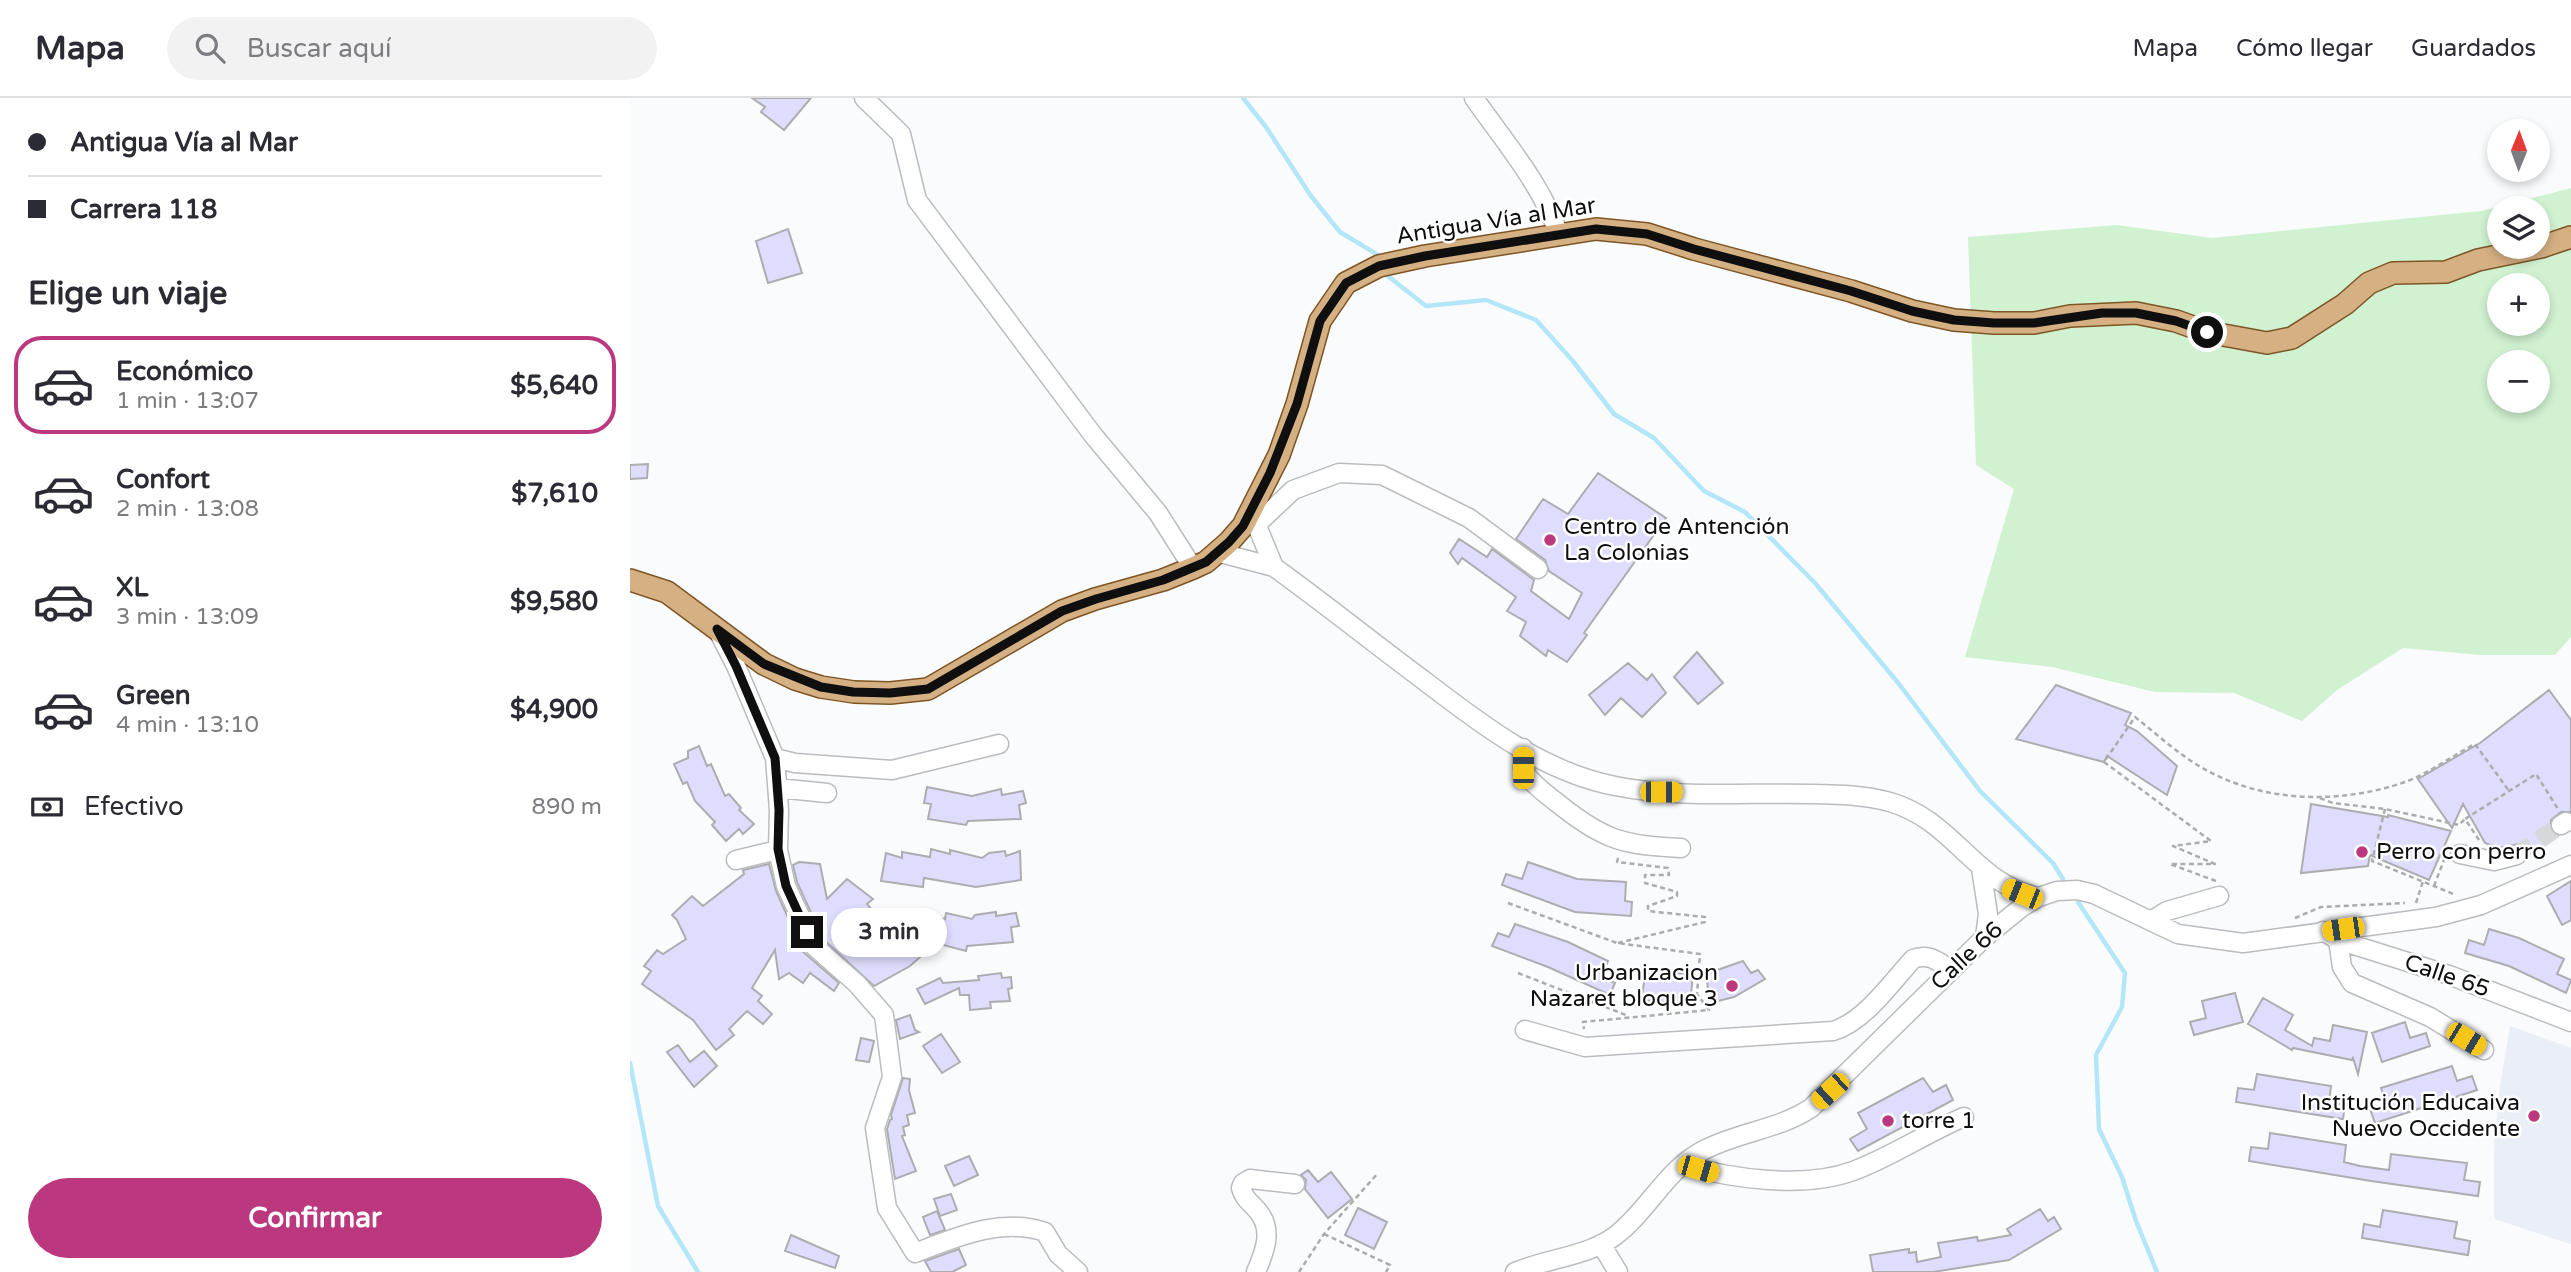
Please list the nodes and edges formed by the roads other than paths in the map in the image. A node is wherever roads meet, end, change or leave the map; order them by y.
1 (864, 98) edge
2 (1474, 98) edge
3 (1559, 235) junction
4 (2571, 237) edge
5 (1254, 517) junction
6 (1217, 552) junction
7 (1273, 567) junction
8 (1193, 568) junction
9 (1538, 569) dead end
10 (630, 580) edge
11 (717, 629) junction
12 (999, 744) dead end
13 (1523, 748) junction
14 (775, 758) junction
15 (778, 788) junction
16 (827, 793) dead end
17 (1681, 848) dead end
18 (778, 849) junction
19 (2460, 854) dead end
20 (2517, 855) tunnel mouth
21 (736, 860) dead end
22 (2571, 865) edge
23 (1982, 869) junction
24 (2220, 896) road end
25 (2039, 897) junction
26 (2151, 921) junction
27 (2330, 936) junction
28 (1985, 937) junction
29 (1951, 969) junction
30 (2571, 1022) edge
31 (1525, 1030) dead end
32 (2484, 1050) dead end
33 (1964, 1117) dead end
34 (1684, 1165) junction
35 (1294, 1184) dead end
36 (1601, 1244) junction
37 (1078, 1272) edge
38 (1256, 1272) edge
39 (1515, 1272) edge
40 (1618, 1272) edge

1 - 8 street
2 - 3 street
3 - 4 main road, Antigua Vía al Mar
3 - 5 main road, Antigua Vía al Mar
5 - 6 main road, Antigua Vía al Mar
5 - 7 street
5 - 9 street
6 - 7 street
6 - 8 main road, Antigua Vía al Mar
7 - 13 street
8 - 11 main road, Antigua Vía al Mar
10 - 11 main road, Antigua Vía al Mar
11 - 14 street
12 - 14 street
13 - 17 street
13 - 23 street
14 - 15 street
15 - 16 street
15 - 18 street
18 - 21 street
18 - 37 street
19 - 20 street
22 - 27 street, Calle 66
23 - 25 street
23 - 28 street
24 - 26 street
25 - 26 street, Calle 66
25 - 28 street, Calle 66
26 - 27 street, Calle 66
27 - 30 street, Calle 65
27 - 32 street
28 - 29 street, Calle 66
29 - 31 street
29 - 34 street, Calle 66
33 - 34 street
34 - 36 street, Calle 66
35 - 38 street
36 - 39 street, Calle 66
36 - 40 street

